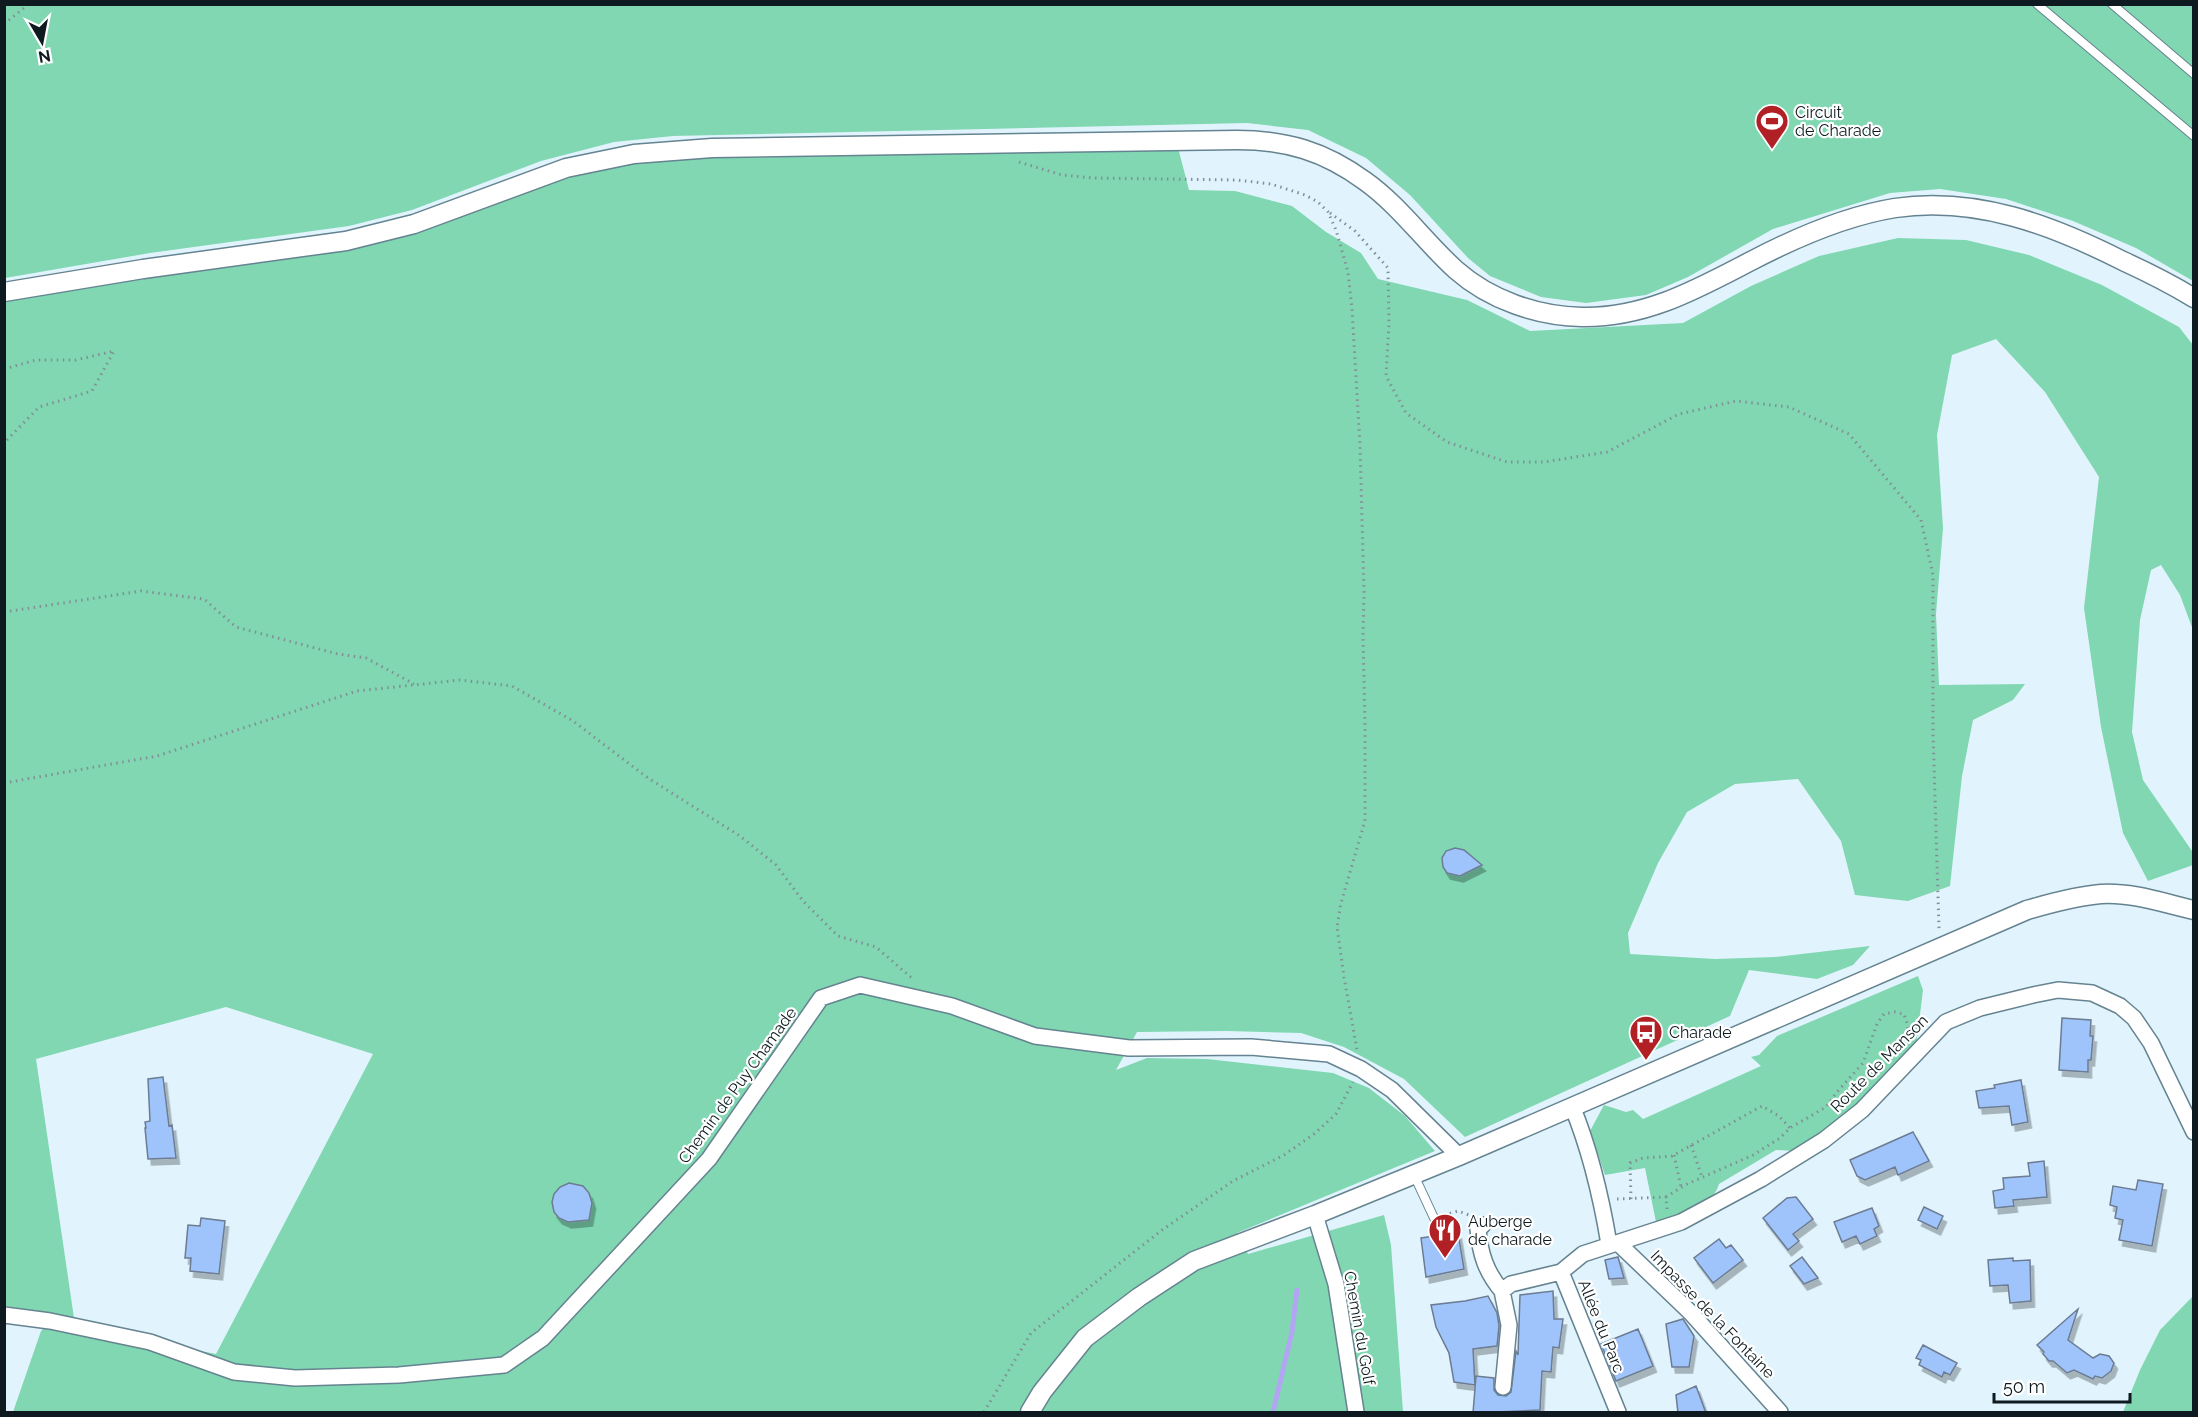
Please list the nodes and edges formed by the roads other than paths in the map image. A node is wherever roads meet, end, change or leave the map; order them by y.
1 (2037, 4) edge
2 (2112, 4) edge
3 (2193, 74) edge
4 (2193, 136) edge
5 (4, 292) edge
6 (2193, 298) edge
7 (2193, 910) edge
8 (1572, 1106) junction
9 (2193, 1132) edge
10 (1459, 1156) junction
11 (1413, 1174) junction
12 (1315, 1215) junction
13 (1434, 1218) road end
14 (1483, 1225) road end
15 (1614, 1243) junction
16 (1561, 1272) junction
17 (1502, 1291) junction
18 (4, 1315) edge
19 (1503, 1387) dead end
20 (1030, 1413) edge
21 (1356, 1413) edge
22 (1618, 1413) edge
23 (1780, 1413) edge

1 - 4 lane
2 - 3 lane
5 - 6 street
7 - 8 street
8 - 10 street
8 - 15 street
9 - 15 street, Route de Manson
10 - 11 street
10 - 18 street, Chemin de Puy Chamade
11 - 12 street
11 - 13 lane
12 - 20 street
12 - 21 street, Chemin du Golf
14 - 17 street
15 - 16 street, Allée du Parc
15 - 23 street, Impasse de la Fontaine
16 - 17 street
16 - 22 street, Allée du Parc
17 - 19 street

